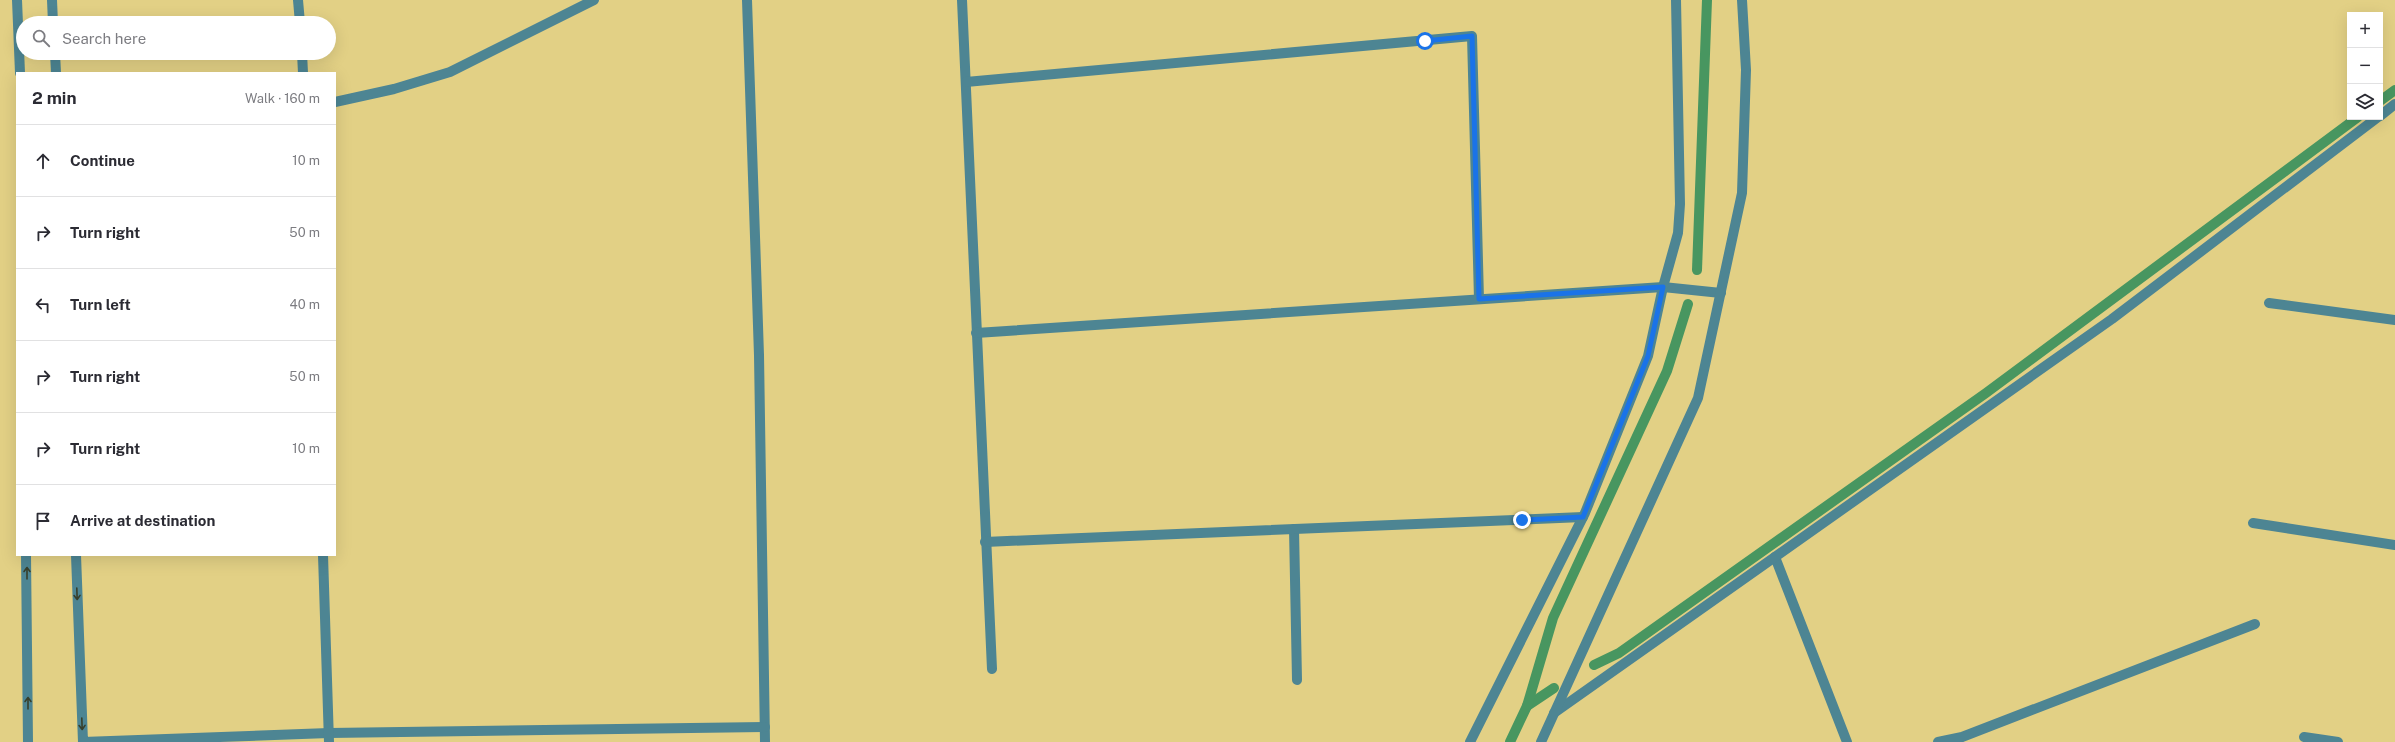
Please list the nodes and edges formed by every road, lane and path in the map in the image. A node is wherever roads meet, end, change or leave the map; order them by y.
1 (17, 0) edge
2 (52, 0) edge
3 (298, 0) edge
4 (594, 0) edge
5 (747, 0) edge
6 (962, 0) edge
7 (1676, 0) edge
8 (1742, 0) edge
9 (18, 16) edge
10 (53, 16) edge
11 (299, 16) edge
12 (19, 60) edge
13 (55, 60) edge
14 (302, 60) edge
15 (20, 72) edge
16 (56, 72) edge
17 (303, 72) edge
18 (966, 82) junction
19 (336, 102) edge
20 (2395, 104) edge
21 (2383, 113) edge
22 (2374, 120) edge
23 (1663, 287) junction
24 (1721, 293) junction
25 (1479, 299) junction
26 (2269, 303) dead end
27 (2395, 320) edge
28 (976, 333) junction
29 (1583, 517) junction
30 (2253, 523) dead end
31 (1294, 529) junction
32 (985, 542) junction
33 (2395, 545) edge
34 (26, 556) edge
35 (76, 556) edge
36 (323, 556) edge
37 (1775, 557) junction
38 (2255, 624) dead end
39 (992, 669) dead end
40 (1297, 680) dead end
41 (1554, 713) junction
42 (765, 727) junction
43 (329, 737) edge
44 (2304, 737) dead end
45 (28, 742) edge
46 (83, 742) edge
47 (765, 742) edge
48 (1470, 742) edge
49 (1541, 742) edge
50 (1847, 742) edge
51 (1938, 742) edge
52 (2338, 742) edge

1 - 9 street
2 - 10 street
3 - 11 street
4 - 19 street
5 - 42 street
6 - 18 street
7 - 23 street
8 - 24 street
12 - 15 street
13 - 16 street
14 - 17 street
18 - 25 street
18 - 28 street
20 - 21 street
22 - 37 street
23 - 24 street
23 - 25 street
23 - 29 street
24 - 41 street
25 - 28 street
26 - 27 street
28 - 32 street
29 - 31 street
29 - 48 street
30 - 33 street
31 - 32 street
31 - 40 street
32 - 39 street
45 -> 34 street
35 -> 46 street
36 - 43 street
37 - 41 street
37 - 50 street
38 - 51 street
41 - 49 street
42 - 43 street
42 - 47 street
43 - 46 street
44 - 52 street

